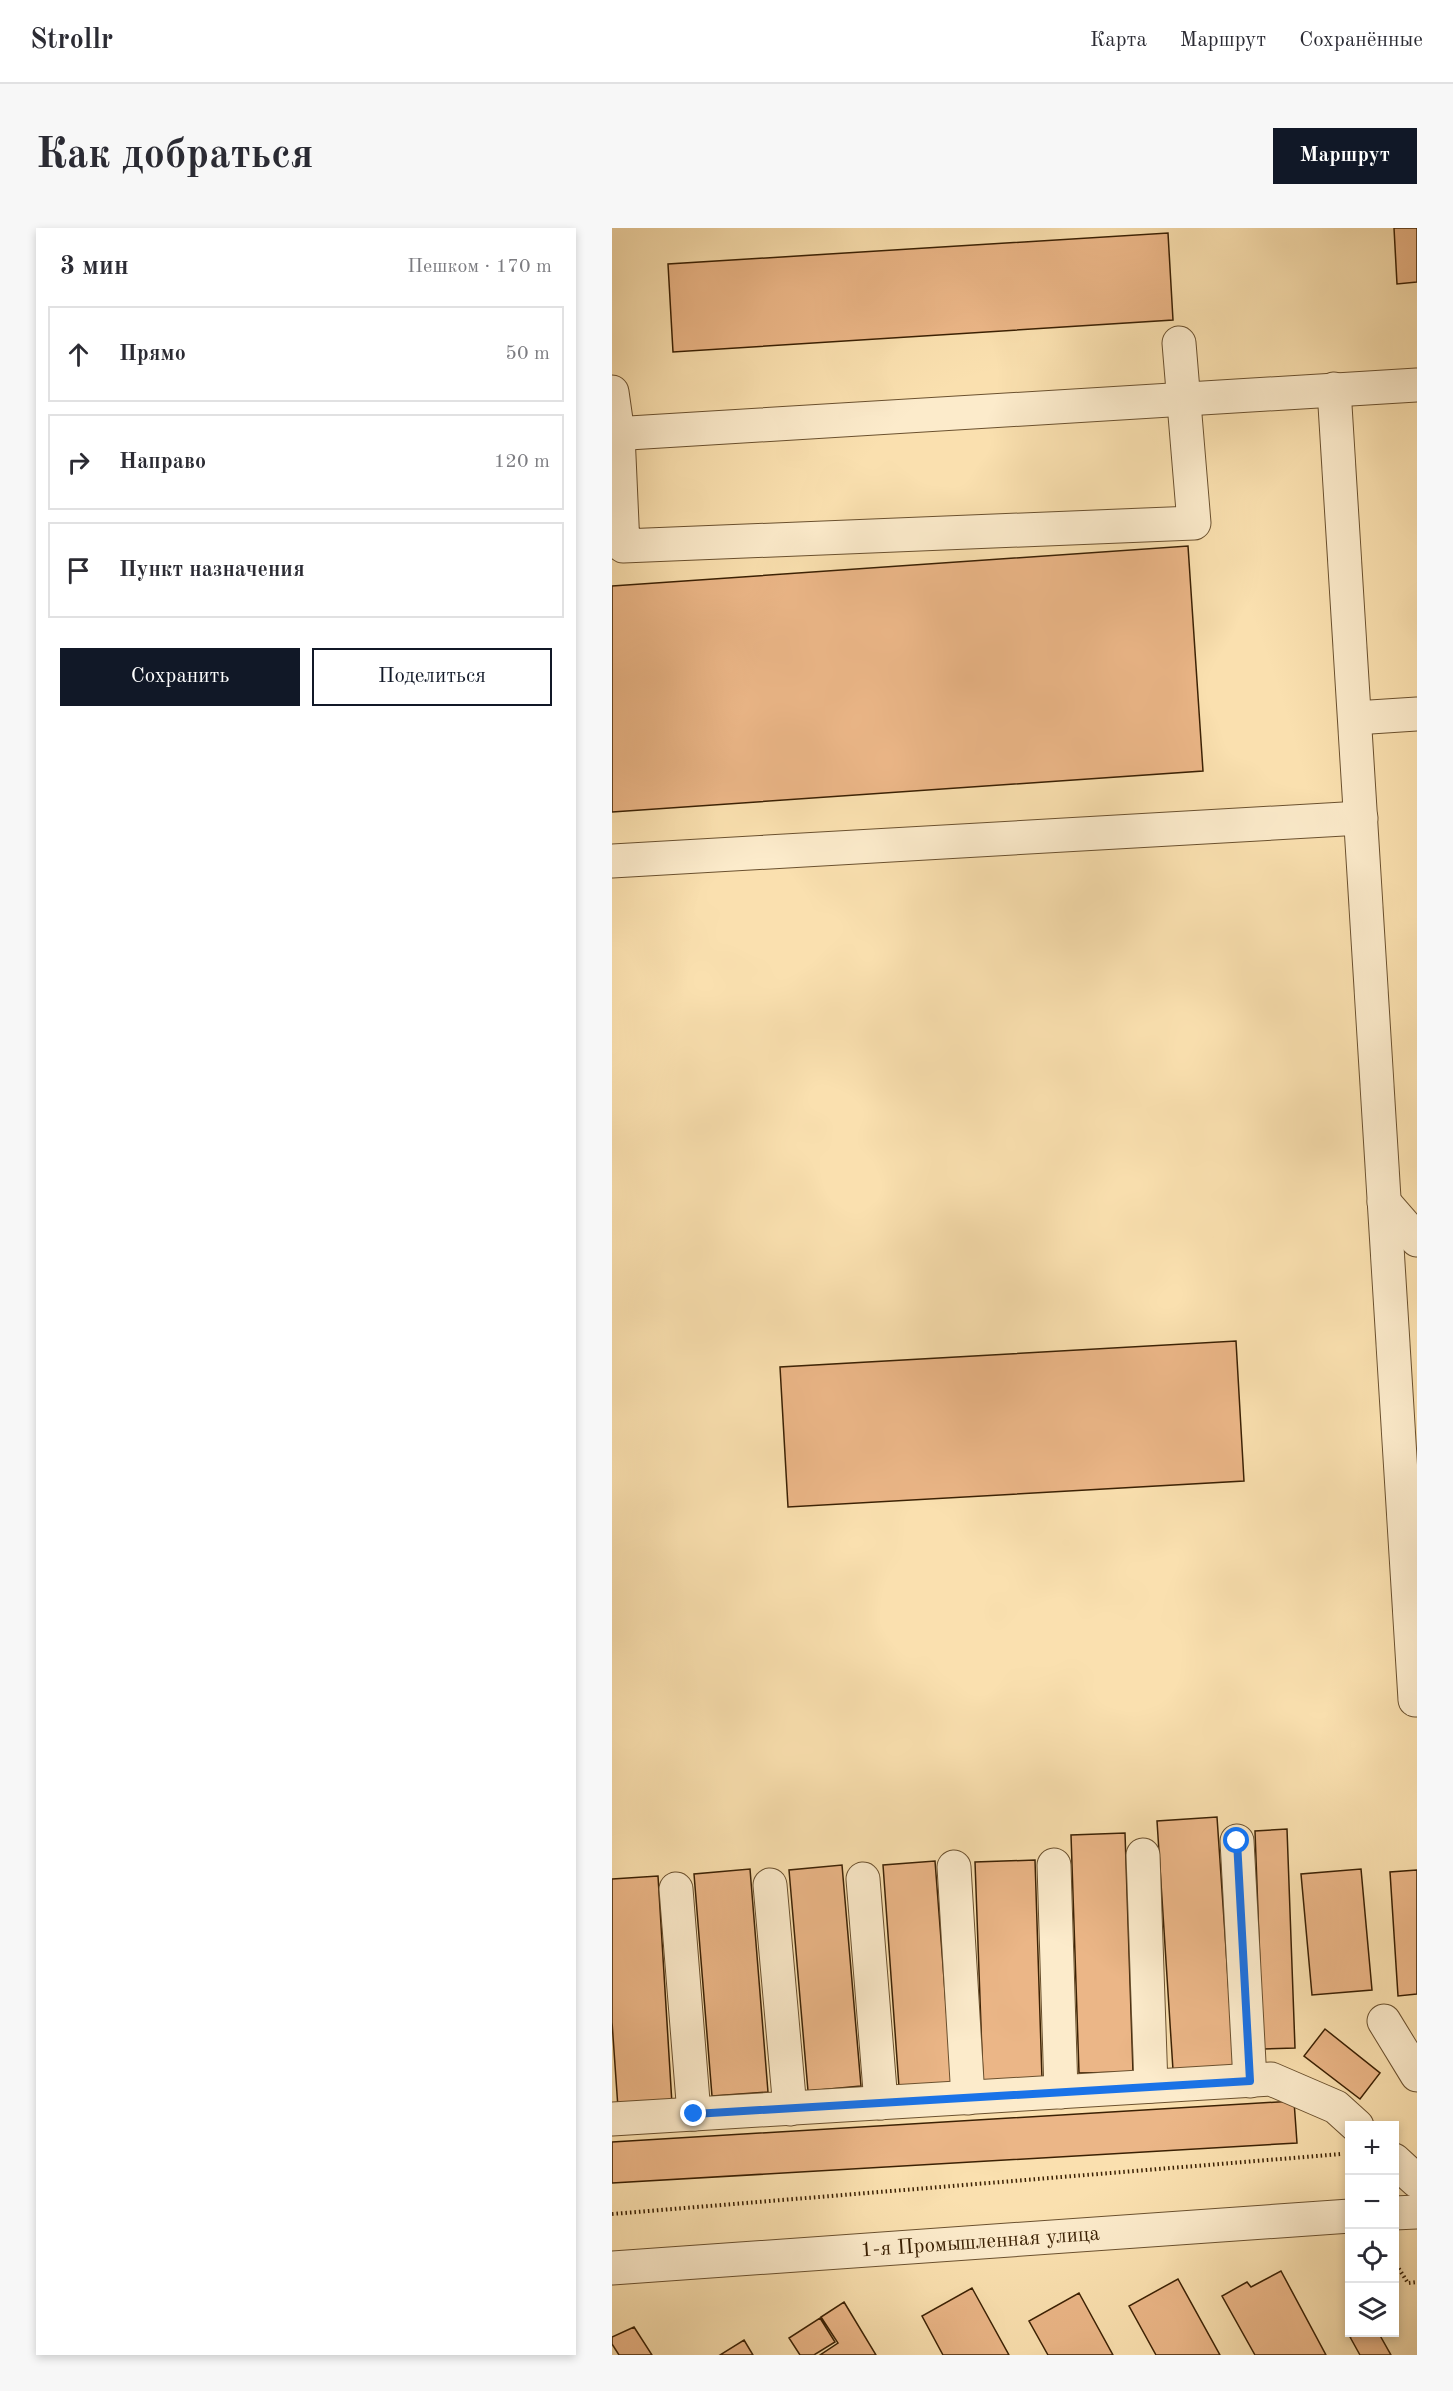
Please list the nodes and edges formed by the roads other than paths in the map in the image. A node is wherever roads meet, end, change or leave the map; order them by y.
1 (1179, 343) dead end
2 (1417, 385) edge
3 (1334, 389) junction
4 (612, 392) edge
5 (1183, 399) junction
6 (615, 434) edge
7 (1417, 714) edge
8 (1355, 718) junction
9 (1361, 818) junction
10 (612, 861) edge
11 (1417, 1200) edge
12 (1384, 1202) junction
13 (1417, 1240) edge
14 (1415, 1700) dead end
15 (1237, 1841) dead end
16 (1143, 1855) dead end
17 (1054, 1865) dead end
18 (954, 1867) dead end
19 (863, 1879) dead end
20 (770, 1885) dead end
21 (676, 1889) dead end
22 (1384, 2021) dead end
23 (1417, 2075) edge
24 (1250, 2081) junction
25 (1151, 2086) junction
26 (1061, 2092) junction
27 (968, 2098) junction
28 (881, 2103) junction
29 (790, 2109) junction
30 (694, 2114) junction
31 (612, 2120) edge
32 (1352, 2121) edge
33 (1399, 2164) edge
34 (1417, 2181) edge
35 (1417, 2212) edge
36 (1399, 2213) edge
37 (1345, 2216) edge
38 (612, 2268) edge

1 - 5 street
2 - 3 street
3 - 5 street
3 - 8 street
4 - 6 street
5 - 6 street
5 - 6 street
7 - 8 street
8 - 9 street
9 - 10 street
9 - 12 street
11 - 12 street
12 - 13 street
12 - 14 street
15 - 24 street
16 - 25 street
17 - 26 street
18 - 27 street
19 - 28 street
20 - 29 street
21 - 30 street
22 - 23 street
24 - 25 street
24 - 32 street
25 - 26 street
26 - 27 street
27 - 28 street
28 - 29 street
29 - 30 street
30 - 31 street
33 - 34 street
35 - 36 street
37 - 38 street, 1-я Промышленная улица

